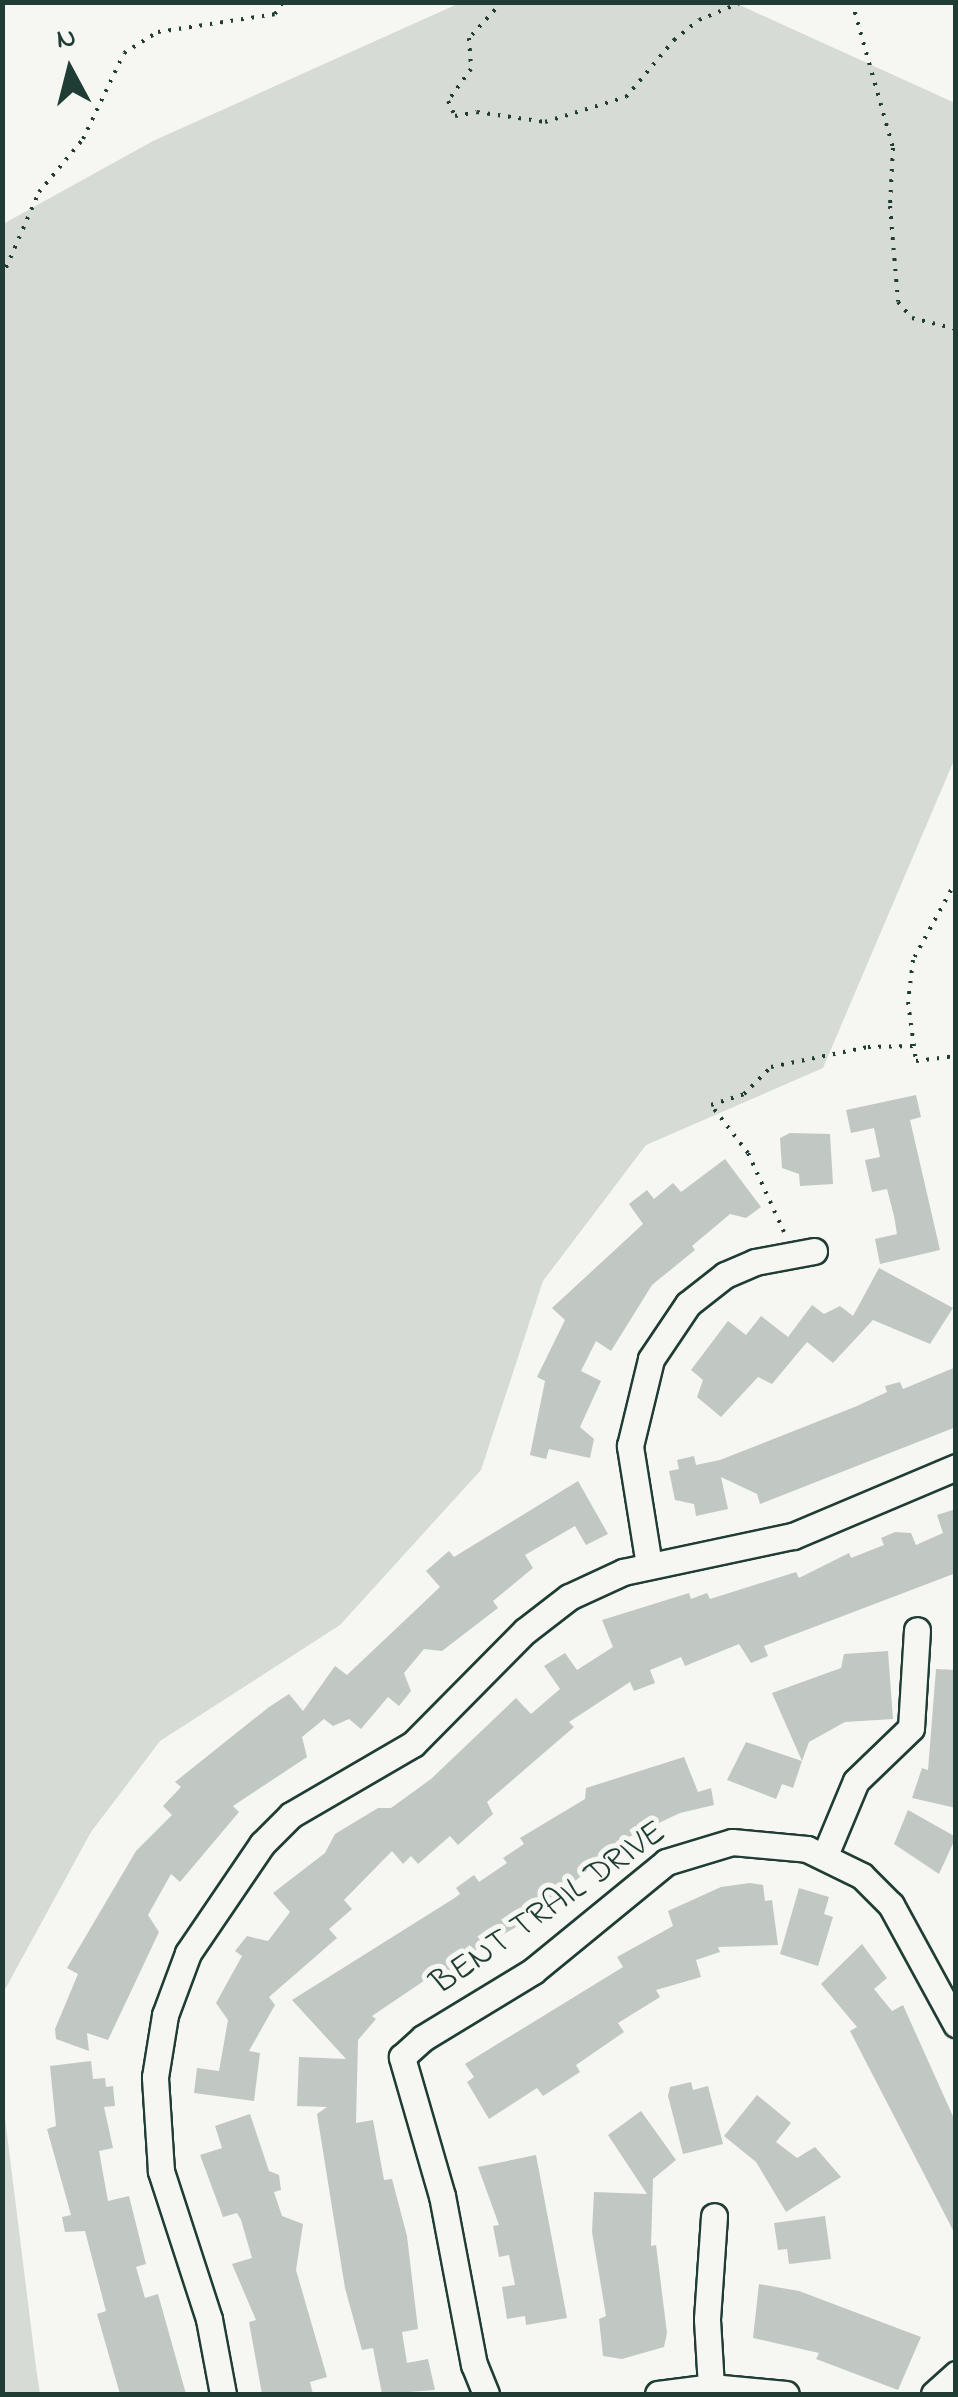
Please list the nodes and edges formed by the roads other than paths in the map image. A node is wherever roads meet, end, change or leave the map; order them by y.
1 (801, 1252) road end
2 (956, 1467) edge
3 (649, 1565) junction
4 (916, 1630) dead end
5 (825, 1856) junction
6 (956, 2024) edge
7 (714, 2216) dead end
8 (956, 2374) edge
9 (711, 2388) junction
10 (223, 2394) edge
11 (486, 2394) edge
12 (658, 2394) edge
13 (786, 2394) edge
14 (934, 2394) edge

1 - 3 street
2 - 3 street
3 - 10 street
4 - 5 street
5 - 6 street, BENT TRAIL DRIVE
5 - 11 street, BENT TRAIL DRIVE
7 - 9 street
8 - 14 street
9 - 12 street
9 - 13 street

